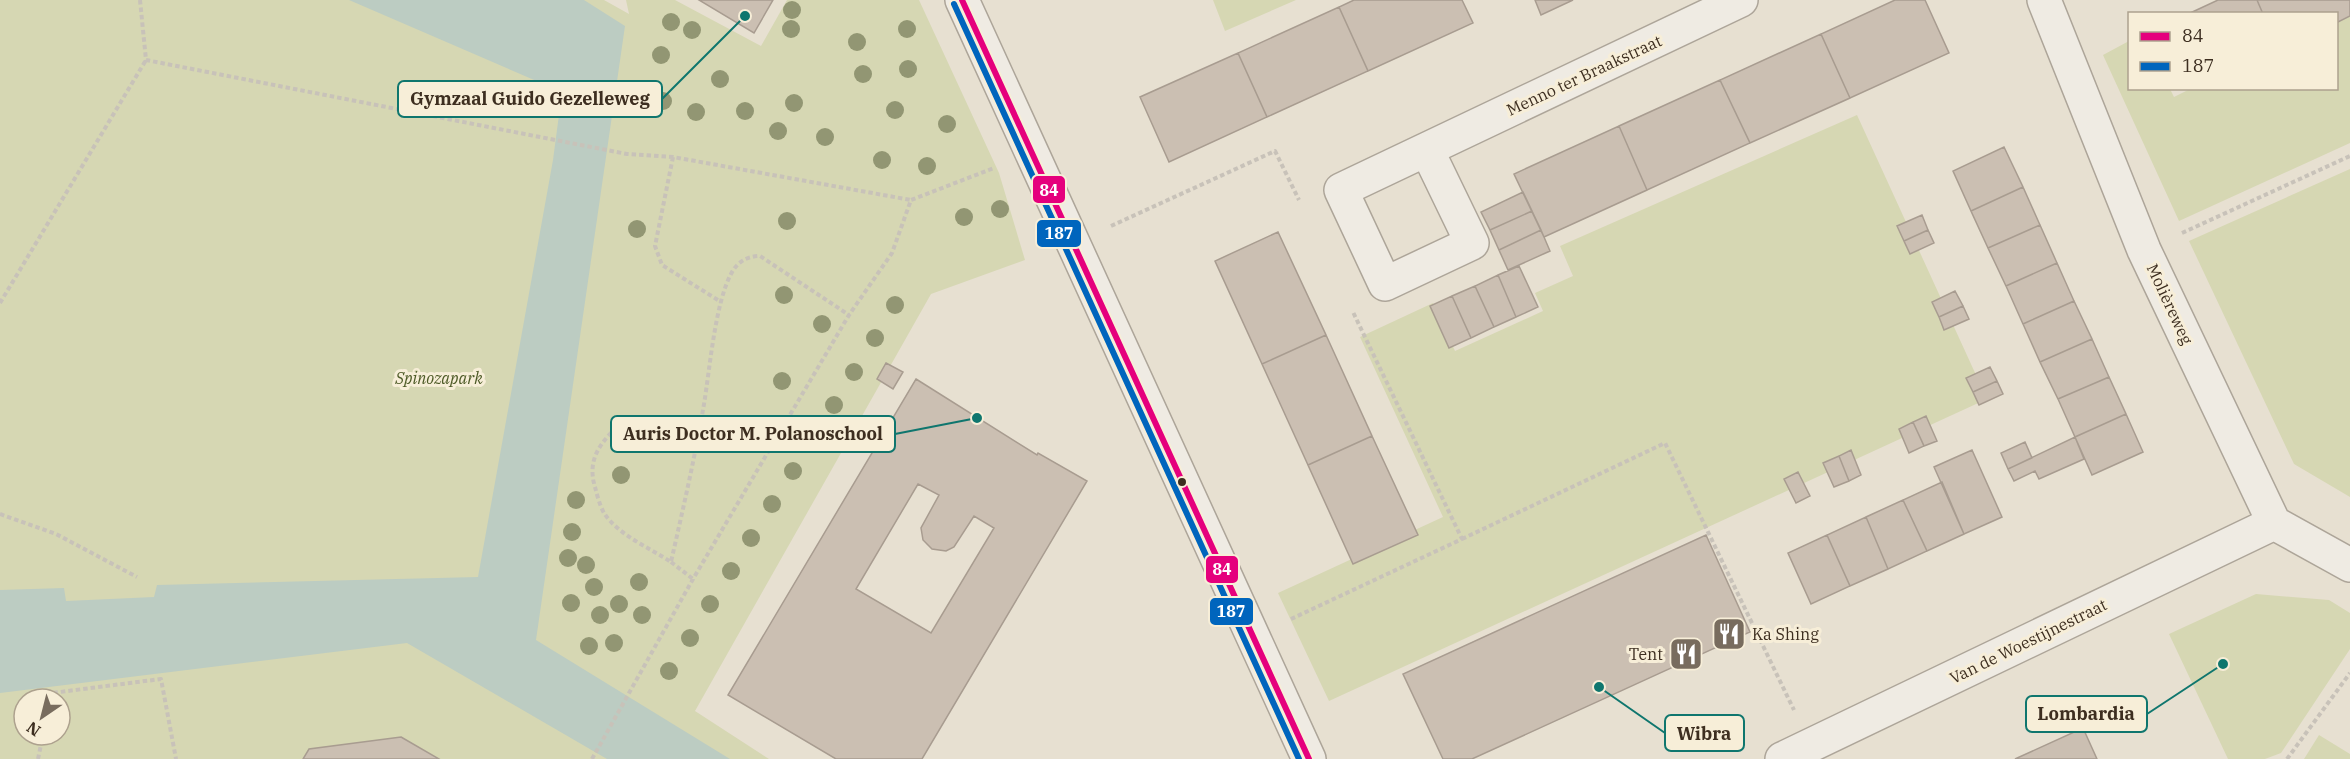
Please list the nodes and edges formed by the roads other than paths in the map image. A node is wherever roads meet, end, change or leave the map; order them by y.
1 (962, 0) edge
2 (1741, 0) edge
3 (2046, 1) edge
4 (1426, 150) dead end
5 (2274, 523) junction
6 (2350, 565) edge
7 (1797, 752) edge
8 (1309, 759) edge

1 - 8 street
2 - 4 street, Menno ter Braakstraat
3 - 5 street, Molièreweg
5 - 6 street
5 - 7 street, Van de Woestijnestraat

